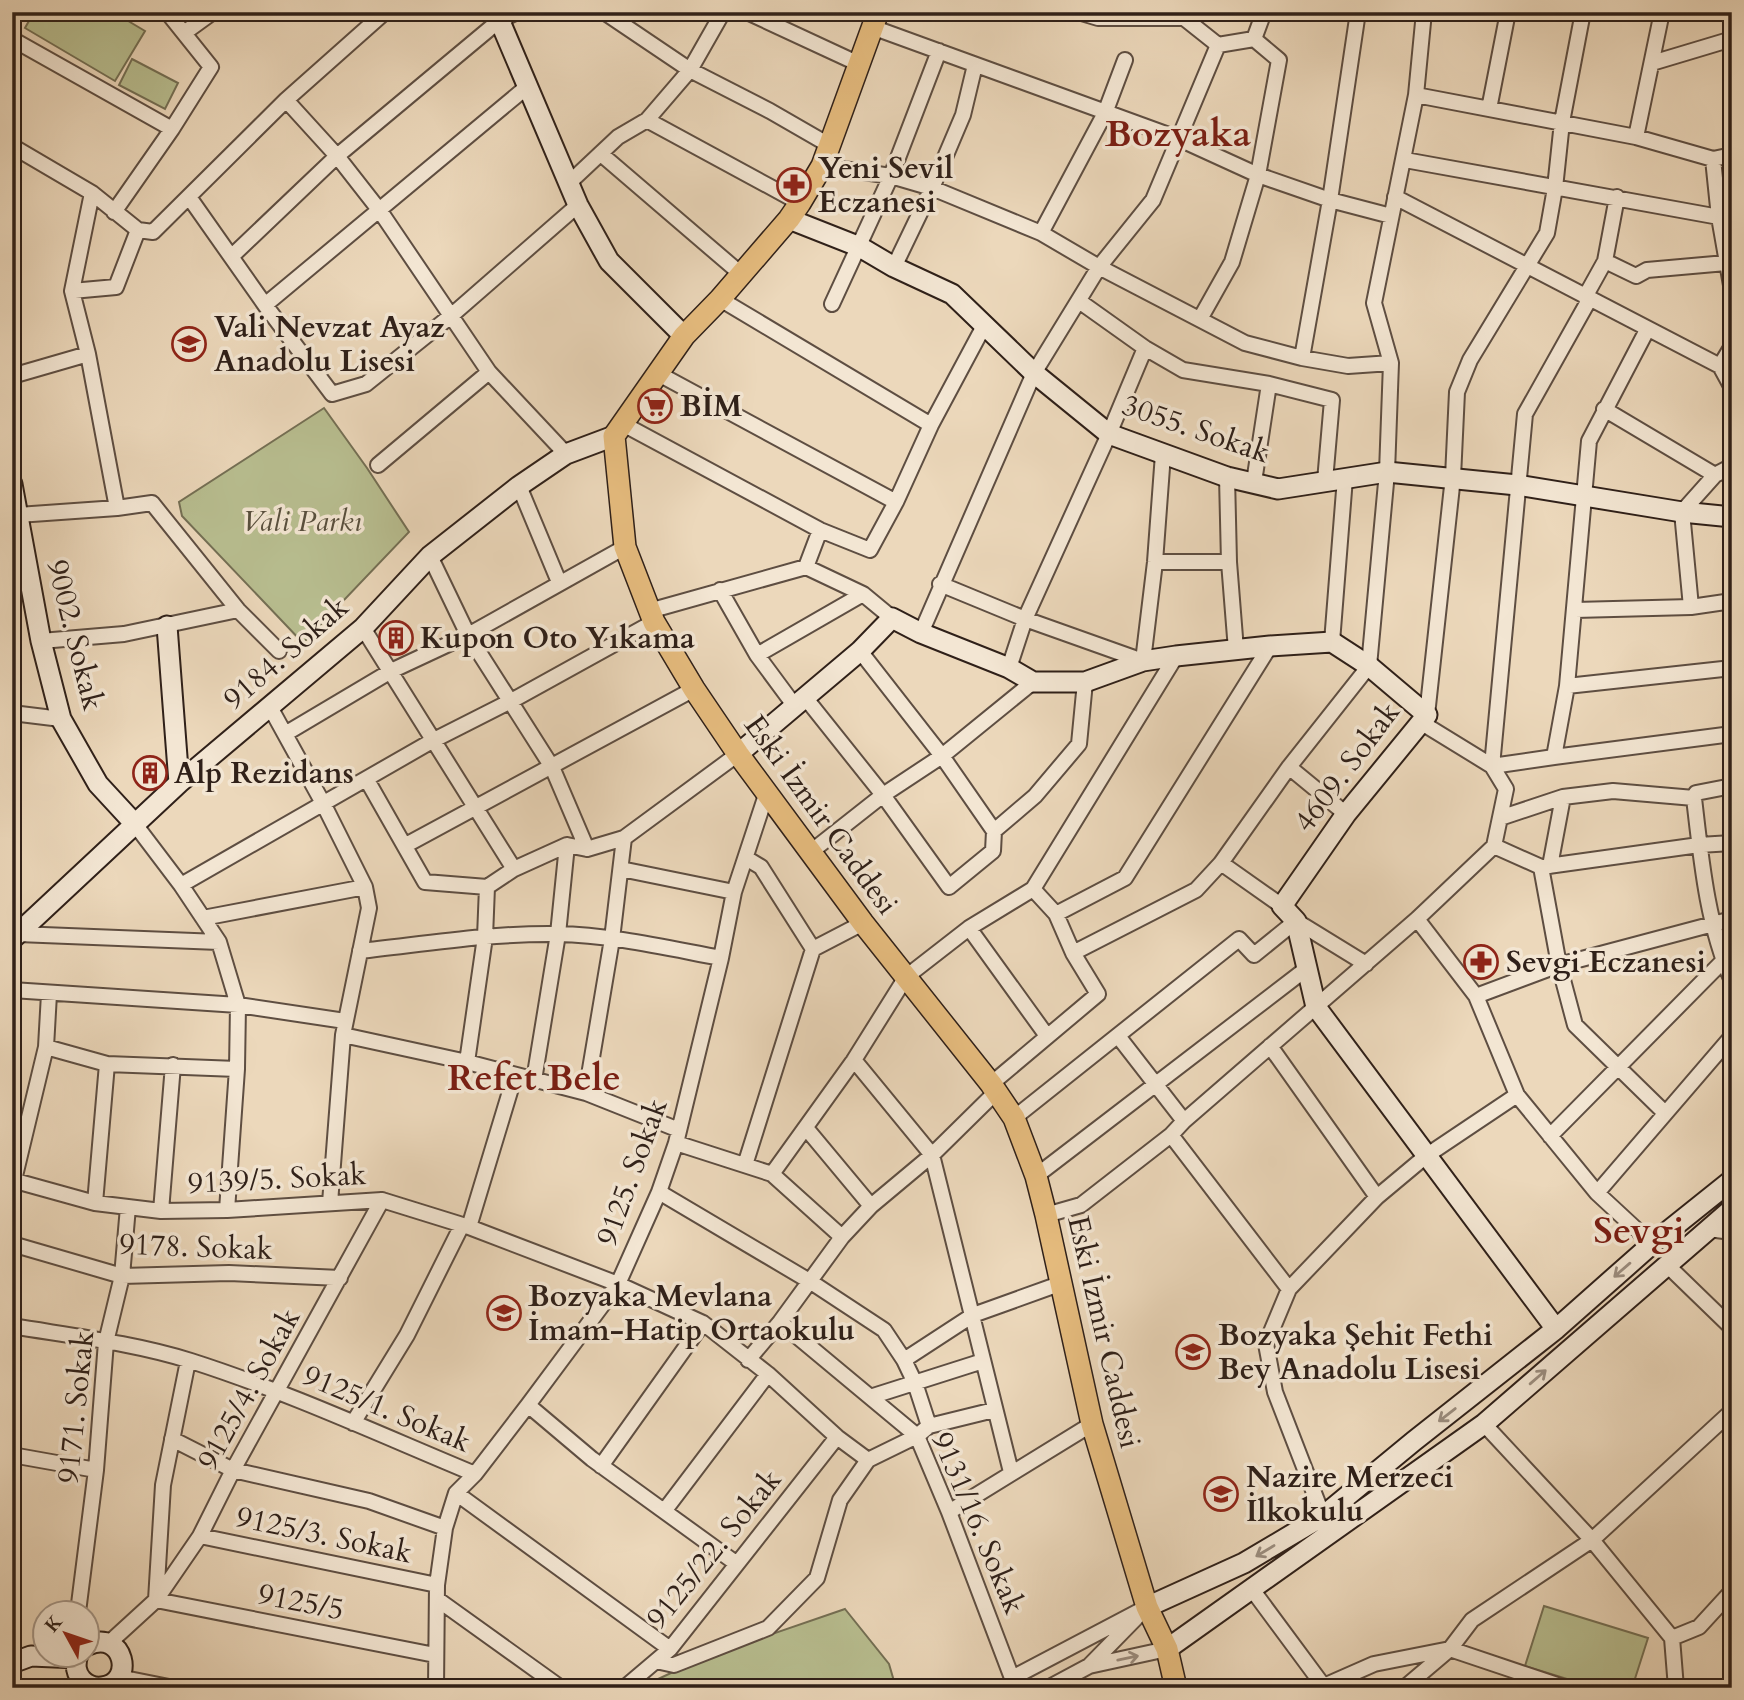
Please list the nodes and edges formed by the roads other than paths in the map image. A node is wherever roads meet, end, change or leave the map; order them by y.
1 (167, 12) edge
2 (213, 12) edge
3 (604, 12) edge
4 (723, 12) edge
5 (747, 12) edge
6 (1078, 12) edge
7 (1264, 12) edge
8 (1358, 12) edge
9 (1424, 12) edge
10 (1508, 12) edge
11 (1583, 12) edge
12 (1662, 12) edge
13 (376, 15) edge
14 (504, 15) edge
15 (1099, 15) edge
16 (1185, 15) edge
17 (875, 20) edge
18 (184, 33) junction
19 (12, 39) edge
20 (1254, 39) junction
21 (1732, 39) edge
22 (1218, 46) junction
23 (939, 51) junction
24 (1125, 60) dead end
25 (1652, 63) junction
26 (859, 64) junction
27 (975, 65) junction
28 (690, 70) junction
29 (528, 86) junction
30 (1416, 95) junction
31 (286, 100) junction
32 (1489, 109) junction
33 (1105, 113) junction
34 (647, 120) junction
35 (1562, 122) junction
36 (172, 129) junction
37 (1636, 137) junction
38 (1177, 138) junction
39 (829, 145) junction
40 (12, 146) edge
41 (601, 154) junction
42 (1732, 155) edge
43 (337, 156) junction
44 (1713, 159) junction
45 (1405, 160) junction
46 (822, 166) junction
47 (1258, 175) junction
48 (891, 176) junction
49 (569, 183) junction
50 (932, 188) junction
51 (1555, 188) junction
52 (92, 193) junction
53 (189, 197) junction
54 (1395, 197) junction
55 (1617, 197) junction
56 (1329, 200) junction
57 (578, 205) junction
58 (380, 211) junction
59 (794, 211) junction
60 (114, 212) junction
61 (1391, 216) junction
62 (1719, 217) junction
63 (138, 230) junction
64 (1041, 233) junction
65 (860, 247) junction
66 (232, 256) junction
67 (1605, 261) junction
68 (1726, 263) junction
69 (894, 267) junction
70 (1099, 267) junction
71 (1528, 267) junction
72 (741, 274) junction
73 (72, 291) junction
74 (1732, 291) edge
75 (1587, 298) junction
76 (720, 299) junction
77 (1079, 301) junction
78 (832, 304) dead end
79 (265, 305) junction
80 (452, 315) junction
81 (1200, 319) junction
82 (985, 324) junction
83 (1647, 330) junction
84 (684, 336) junction
85 (1732, 346) edge
86 (1145, 348) junction
87 (88, 354) junction
88 (1302, 358) junction
89 (1391, 363) junction
90 (1720, 366) junction
91 (489, 372) junction
92 (657, 373) junction
93 (1034, 373) junction
94 (12, 376) edge
95 (1269, 384) junction
96 (1732, 388) edge
97 (1604, 409) junction
98 (930, 425) junction
99 (618, 430) junction
100 (1109, 434) junction
101 (566, 454) junction
102 (1163, 454) junction
103 (378, 465) dead end
104 (1732, 466) edge
105 (1387, 472) junction
106 (1715, 475) junction
107 (1227, 477) junction
108 (1452, 477) junction
109 (1345, 478) junction
110 (1325, 481) junction
111 (1254, 482) junction
112 (12, 484) edge
113 (1517, 485) junction
114 (519, 486) junction
115 (1584, 495) junction
116 (896, 502) junction
117 (117, 508) junction
118 (1682, 512) junction
119 (1732, 517) edge
120 (16, 518) edge
121 (820, 530) junction
122 (625, 547) junction
123 (430, 556) junction
124 (1155, 562) junction
125 (1230, 562) junction
126 (806, 567) junction
127 (559, 582) junction
128 (940, 584) junction
129 (720, 590) junction
130 (863, 594) junction
131 (1732, 601) edge
132 (1691, 607) junction
133 (239, 610) junction
134 (1575, 610) junction
135 (652, 617) junction
136 (892, 618) junction
137 (1025, 619) junction
138 (167, 626) junction
139 (363, 628) junction
140 (921, 634) junction
141 (468, 635) junction
142 (41, 641) junction
143 (1332, 642) junction
144 (1270, 646) junction
145 (1236, 650) junction
146 (279, 651) dead end
147 (860, 651) junction
148 (757, 655) junction
149 (1176, 656) junction
150 (1143, 661) junction
151 (1369, 666) junction
152 (1009, 668) junction
153 (1732, 668) edge
154 (391, 671) junction
155 (1033, 682) junction
156 (1085, 682) junction
157 (1567, 686) junction
158 (694, 689) junction
159 (799, 700) junction
160 (511, 701) junction
161 (270, 707) junction
162 (12, 713) edge
163 (61, 719) junction
164 (1425, 719) junction
165 (285, 734) junction
166 (1732, 734) edge
167 (432, 741) junction
168 (738, 754) junction
169 (942, 756) junction
170 (1554, 757) junction
171 (1492, 766) junction
172 (552, 767) junction
173 (1289, 767) junction
174 (367, 780) junction
175 (179, 783) junction
176 (1732, 786) edge
177 (767, 792) junction
178 (883, 795) junction
179 (1563, 797) junction
180 (1694, 797) junction
181 (324, 805) junction
182 (474, 810) junction
183 (1346, 814) junction
184 (1500, 818) junction
185 (134, 823) junction
186 (994, 831) junction
187 (624, 838) junction
188 (1732, 843) edge
189 (406, 845) junction
190 (568, 845) junction
191 (1699, 845) junction
192 (1494, 846) junction
193 (587, 849) junction
194 (812, 851) junction
195 (746, 858) junction
196 (1221, 863) junction
197 (1546, 866) junction
198 (514, 869) junction
199 (621, 869) junction
200 (181, 885) junction
201 (365, 887) junction
202 (487, 887) junction
203 (1033, 889) junction
204 (734, 892) junction
205 (1282, 906) junction
206 (1056, 914) junction
207 (204, 918) junction
208 (1417, 919) junction
209 (1732, 919) edge
210 (1296, 921) junction
211 (863, 923) junction
212 (1714, 923) junction
213 (969, 928) junction
214 (558, 934) junction
215 (15, 936) edge
216 (485, 937) junction
217 (612, 939) junction
218 (219, 942) junction
219 (813, 949) junction
220 (360, 951) junction
221 (1073, 953) junction
222 (721, 958) junction
223 (1723, 961) junction
224 (1366, 964) junction
225 (1559, 965) junction
226 (1306, 969) junction
227 (906, 977) junction
228 (1732, 981) edge
229 (12, 990) edge
230 (49, 994) junction
231 (1476, 996) junction
232 (238, 1005) junction
233 (1316, 1007) junction
234 (344, 1028) junction
235 (1732, 1035) edge
236 (1047, 1036) junction
237 (1118, 1036) junction
238 (1270, 1046) junction
239 (46, 1047) junction
240 (854, 1060) junction
241 (467, 1062) junction
242 (107, 1064) junction
243 (173, 1066) junction
244 (1616, 1067) junction
245 (237, 1069) junction
246 (514, 1075) junction
247 (534, 1080) junction
248 (1156, 1085) junction
249 (994, 1087) junction
250 (586, 1093) junction
251 (1517, 1095) junction
252 (1665, 1113) junction
253 (1014, 1118) junction
254 (1184, 1121) junction
255 (806, 1128) junction
256 (1171, 1135) junction
257 (1550, 1136) junction
258 (678, 1137) junction
259 (932, 1155) junction
260 (1426, 1156) junction
261 (746, 1165) junction
262 (772, 1174) junction
263 (1036, 1176) junction
264 (13, 1180) edge
265 (1732, 1180) edge
266 (659, 1192) junction
267 (1597, 1193) junction
268 (1377, 1197) junction
269 (382, 1200) junction
270 (96, 1203) junction
271 (330, 1203) junction
272 (871, 1206) junction
273 (128, 1207) junction
274 (1732, 1209) edge
275 (228, 1210) junction
276 (161, 1211) junction
277 (1046, 1215) junction
278 (465, 1226) junction
279 (1708, 1229) junction
280 (1732, 1232) edge
281 (842, 1237) junction
282 (12, 1244) edge
283 (1652, 1244) junction
284 (1668, 1266) junction
285 (122, 1276) junction
286 (340, 1278) junction
287 (811, 1282) junction
288 (1062, 1283) junction
289 (618, 1284) junction
290 (1289, 1289) junction
291 (973, 1315) junction
292 (780, 1322) junction
293 (703, 1323) junction
294 (12, 1326) edge
295 (1732, 1328) edge
296 (1556, 1329) junction
297 (106, 1342) junction
298 (748, 1360) junction
299 (904, 1360) junction
300 (188, 1361) junction
301 (983, 1361) junction
302 (768, 1374) junction
303 (915, 1383) junction
304 (278, 1392) junction
305 (870, 1397) junction
306 (528, 1405) junction
307 (994, 1410) junction
308 (1732, 1411) edge
309 (353, 1423) junction
310 (1092, 1424) junction
311 (1484, 1424) junction
312 (929, 1426) junction
313 (917, 1436) junction
314 (837, 1437) junction
315 (172, 1439) junction
316 (12, 1455) edge
317 (868, 1460) junction
318 (601, 1466) junction
319 (96, 1470) junction
320 (233, 1470) junction
321 (1011, 1472) junction
322 (475, 1474) junction
323 (456, 1493) junction
324 (665, 1510) junction
325 (949, 1512) junction
326 (1323, 1516) junction
327 (445, 1528) junction
328 (200, 1536) junction
329 (1592, 1539) junction
330 (737, 1563) junction
331 (1251, 1588) junction
332 (1732, 1591) edge
333 (437, 1592) junction
334 (80, 1598) edge
335 (156, 1600) junction
336 (1147, 1607) junction
337 (1672, 1638) junction
338 (102, 1642) edge
339 (109, 1643) junction
340 (670, 1649) junction
341 (1167, 1649) junction
342 (1450, 1649) junction
343 (435, 1655) junction
344 (32, 1656) edge
345 (656, 1661) junction
346 (12, 1663) edge
347 (1089, 1666) junction
348 (78, 1668) edge
349 (98, 1684) edge
350 (1325, 1687) edge
351 (174, 1688) edge
352 (436, 1688) edge
353 (561, 1688) edge
354 (624, 1688) edge
355 (1048, 1688) edge
356 (1176, 1688) edge
357 (1404, 1688) edge
358 (1566, 1688) edge
359 (1676, 1688) edge
360 (1687, 1688) edge

1 - 18 street
2 - 18 street
3 - 28 street
4 - 28 street
5 - 26 street
6 - 15 street
7 - 20 street
8 - 56 street
9 - 30 street
10 - 32 street
11 - 35 street
12 - 25 street
13 - 31 street
14 - 29 main road
14 - 43 street
15 - 16 street
16 - 22 street
17 - 23 street
17 - 26 main road
18 - 36 street
19 - 36 street
20 - 22 street
20 - 47 street
21 - 25 street
22 - 38 street
23 - 27 street
23 - 48 street
24 - 33 street
25 - 37 street
26 - 39 main road
27 - 33 street
27 - 50 street
28 - 34 street
28 - 39 street
29 - 49 main road
29 - 58 street
30 - 32 street
30 - 45 street
31 - 43 street
31 - 53 street
32 - 35 street
33 - 38 street
33 - 64 street
34 - 41 street
34 - 59 street
35 - 37 street
35 - 51 street
36 - 60 street
37 - 44 street
38 - 47 street
38 - 70 street
39 - 46 main road
40 - 52 street
41 - 49 street
41 - 72 street
42 - 44 street
43 - 58 street
43 - 66 street
44 - 62 street
45 - 51 street
45 - 54 street
46 - 48 street
46 - 59 main road
47 - 56 street
47 - 81 street
48 - 50 street
48 - 65 street
49 - 57 main road
50 - 64 street
50 - 69 street
51 - 55 street
51 - 71 street
52 - 60 street
52 - 73 street
53 - 63 street
53 - 66 street
54 - 61 street
54 - 71 street
55 - 62 street
55 - 67 street
56 - 61 street
56 - 88 street
57 - 80 street
57 - 84 main road
58 - 79 street
58 - 80 street
59 - 65 main road, 3055. Sokak
59 - 72 main road
60 - 63 street
61 - 89 street
62 - 68 street
63 - 73 street
64 - 70 street
65 - 69 main road, 3055. Sokak
65 - 78 street
66 - 79 street
67 - 68 street
67 - 75 street
68 - 74 street
69 - 82 main road, 3055. Sokak
70 - 77 street
70 - 81 street
71 - 75 street
71 - 108 street
72 - 76 main road
73 - 87 street
75 - 83 street
75 - 113 street
76 - 84 main road
76 - 98 street
77 - 86 street
77 - 93 street
79 - 80 street
80 - 91 street
81 - 88 street
82 - 93 main road, 3055. Sokak
82 - 98 street
83 - 90 street
83 - 97 street
84 - 92 main road
85 - 90 street
86 - 95 street
86 - 100 street
87 - 94 street
87 - 117 street
88 - 89 street
89 - 105 street
90 - 96 street
91 - 101 street
91 - 103 street
92 - 99 main road
92 - 116 street
93 - 100 main road, 3055. Sokak
93 - 128 street
95 - 110 street
95 - 111 street
97 - 106 street
97 - 115 street
98 - 116 street
99 - 101 main road, 9184. Sokak
99 - 121 street
99 - 122 main road, Eski İzmir Caddesi
100 - 102 main road, 3055. Sokak
100 - 137 street
101 - 114 main road, 9184. Sokak
102 - 107 main road, 3055. Sokak
102 - 124 street
104 - 106 street
105 - 108 main road, 3055. Sokak
105 - 109 main road, 3055. Sokak
105 - 151 street
106 - 118 street
107 - 111 main road, 3055. Sokak
107 - 125 street
108 - 113 main road, 3055. Sokak
108 - 164 street
109 - 110 main road, 3055. Sokak
109 - 143 street
110 - 111 main road, 3055. Sokak
112 - 120 main road, 9002. Sokak
113 - 115 main road, 3055. Sokak
113 - 171 street
114 - 123 main road, 9184. Sokak
114 - 127 street
115 - 118 main road, 3055. Sokak
115 - 134 street
116 - 121 street
117 - 120 street
117 - 133 street
118 - 119 main road, 3055. Sokak
118 - 132 street
120 - 142 main road, 9002. Sokak
121 - 126 street
122 - 127 street
122 - 135 main road, Eski İzmir Caddesi
123 - 139 main road, 9184. Sokak
123 - 141 street
124 - 125 street
124 - 150 street
125 - 145 street
126 - 129 street
126 - 130 street
127 - 141 street
128 - 137 street
128 - 140 street
129 - 135 street
129 - 148 street
130 - 136 street
130 - 148 street
131 - 132 street
132 - 134 street
133 - 138 street
133 - 146 street
134 - 157 street
135 - 158 main road, Eski İzmir Caddesi
135 - 160 street
136 - 140 main road
136 - 147 main road
137 - 150 street
137 - 152 street
138 - 142 street
138 - 175 main road
139 - 154 street
139 - 161 main road, 9184. Sokak
140 - 152 main road
141 - 154 street
141 - 160 street
142 - 163 main road, 9002. Sokak
143 - 144 main road
143 - 151 main road, 4609. Sokak
144 - 145 main road
144 - 206 street
145 - 149 main road
147 - 159 main road
147 - 169 street
148 - 159 street
149 - 150 main road
149 - 203 street
150 - 156 main road
151 - 164 main road, 4609. Sokak
151 - 173 street
152 - 155 main road
153 - 157 street
154 - 165 street
154 - 167 street
155 - 156 main road
155 - 169 street
156 - 186 street
157 - 170 street
158 - 168 main road, Eski İzmir Caddesi
158 - 172 street
159 - 168 main road
159 - 178 street
160 - 167 street
160 - 172 street
161 - 165 street
161 - 175 main road, 9184. Sokak
162 - 163 street
163 - 185 main road, 9002. Sokak
164 - 171 street
164 - 183 main road, 4609. Sokak
165 - 181 street
166 - 170 street
167 - 174 street
167 - 182 street
168 - 177 main road, Eski İzmir Caddesi
168 - 187 street
169 - 178 street
169 - 186 street
170 - 171 street
171 - 184 street
172 - 182 street
172 - 193 street
173 - 183 street
173 - 196 street
174 - 181 street
174 - 189 street
175 - 185 main road, 9184. Sokak
176 - 180 street
177 - 194 main road, Eski İzmir Caddesi
177 - 195 street, 9125. Sokak
178 - 186 street
178 - 194 street
179 - 180 street
179 - 184 street
179 - 197 street
180 - 191 street
181 - 200 street
181 - 201 street
182 - 189 street
182 - 198 street
183 - 205 main road, 4609. Sokak
184 - 192 street
185 - 200 street, 9002. Sokak
185 - 215 main road, 9184. Sokak
187 - 193 street
187 - 199 street
188 - 191 street
189 - 202 street
190 - 193 street
190 - 198 street
190 - 214 street
191 - 197 street
191 - 212 street
192 - 197 street
192 - 208 street
194 - 211 main road, Eski İzmir Caddesi
195 - 204 street, 9125. Sokak
195 - 219 street
196 - 205 street
196 - 221 street
197 - 225 street
198 - 202 street
199 - 204 street
199 - 217 street
200 - 207 street, 9002. Sokak
201 - 207 street
201 - 220 street
202 - 216 street
203 - 206 street
203 - 213 street
204 - 222 street, 9125. Sokak
205 - 210 main road
206 - 221 street
207 - 218 street, 9002. Sokak
208 - 224 street
208 - 231 street
209 - 212 street
210 - 224 street
210 - 226 main road
210 - 237 street
211 - 219 street
211 - 227 main road, Eski İzmir Caddesi
212 - 223 street
212 - 225 street
213 - 227 street
213 - 236 street
214 - 216 street
214 - 217 street
214 - 247 street
215 - 218 street
216 - 220 street
216 - 241 street
217 - 222 street
217 - 250 street
218 - 232 street, 9002. Sokak
219 - 261 street
220 - 234 street
221 - 236 street
222 - 258 street, 9125. Sokak
223 - 228 street
223 - 244 street
224 - 233 street
225 - 231 street
225 - 244 street
226 - 233 main road
226 - 248 street
227 - 240 street
227 - 249 main road, Eski İzmir Caddesi
229 - 230 street
230 - 232 street
230 - 239 street
231 - 251 street
232 - 234 street
232 - 245 street, 9002. Sokak
233 - 238 street
233 - 260 main road
234 - 241 street
234 - 271 street
235 - 252 street
236 - 249 street
237 - 248 street
237 - 253 street
238 - 254 street
238 - 268 street
239 - 242 street
239 - 264 street
240 - 255 street
240 - 259 street
241 - 246 street
242 - 243 street
242 - 270 street
243 - 245 street
243 - 276 street
244 - 252 street
244 - 257 street
245 - 275 street, 9002. Sokak
246 - 247 street
246 - 278 street
247 - 250 street
248 - 254 street
248 - 263 street
249 - 253 main road, Eski İzmir Caddesi
249 - 259 street
250 - 258 street
251 - 257 street
251 - 260 street
252 - 267 street
253 - 263 main road, Eski İzmir Caddesi
254 - 256 street
255 - 262 street
255 - 272 street
256 - 277 street
256 - 290 street
257 - 267 street
258 - 261 street
258 - 266 street, 9125. Sokak
259 - 272 street
259 - 291 street
260 - 268 street
260 - 296 main road
261 - 262 street
262 - 281 street
263 - 277 main road, Eski İzmir Caddesi
264 - 270 street, 9139/5. Sokak
265 - 283 main road
266 - 287 street
266 - 289 street, 9125. Sokak
267 - 283 street
268 - 290 street
269 - 271 street, 9139/5. Sokak
269 - 278 street, 9139/5. Sokak
269 - 286 street, 9125/4. Sokak
270 - 273 street, 9139/5. Sokak
271 - 275 street, 9139/5. Sokak
272 - 281 street
273 - 276 street, 9139/5. Sokak
273 - 285 street, 9171. Sokak
274 - 279 main road
275 - 276 street, 9139/5. Sokak
277 - 288 main road, Eski İzmir Caddesi
278 - 289 street, 9139/5. Sokak
278 - 309 street
279 - 280 street
279 - 284 main road
281 - 287 street
282 - 285 street, 9178. Sokak
283 -> 296 main road
284 - 295 street
311 -> 284 main road
285 - 286 street, 9178. Sokak
285 - 297 street, 9171. Sokak
286 - 304 street, 9125/4. Sokak
287 - 292 street
287 - 299 street
288 - 291 street
288 - 310 main road, Eski İzmir Caddesi
289 - 293 street, 9139/5. Sokak
289 - 306 street, 9125. Sokak
290 - 326 street
291 - 299 street
291 - 301 street
292 - 298 street
292 - 305 street, 9131/16. Sokak
293 - 298 street, 9139/5. Sokak
293 - 318 street
294 - 297 street
296 -> 326 main road
297 - 300 street
297 - 319 street, 9171. Sokak
298 - 302 street, 9139/5. Sokak
299 - 303 street
300 - 304 street
300 - 315 street
301 - 303 street
301 - 307 street
302 - 314 street, 9139/5. Sokak
302 - 324 street
303 - 305 street
303 - 312 street
304 - 309 street, 9125/1. Sokak
304 - 320 street, 9125/4. Sokak
305 - 313 street, 9131/16. Sokak
306 - 318 street
306 - 322 street, 9125. Sokak
307 - 312 street
307 - 321 street
308 - 329 street
309 - 322 street, 9125/1. Sokak
310 - 321 street
310 - 336 main road, Eski İzmir Caddesi
311 - 329 street
311 - 331 main road
312 - 313 street
313 - 317 street
313 - 325 street, 9131/16. Sokak
314 - 317 street, 9139/5. Sokak
314 - 330 street, 9125/22. Sokak
315 - 320 street
315 - 335 street
316 - 319 street
317 - 345 street
318 - 324 street
319 - 334 street, 9171. Sokak
320 - 327 street
320 - 328 street, 9125/4. Sokak
321 - 325 street
322 - 323 street, 9125. Sokak
323 - 327 street, 9125. Sokak
323 - 340 street
324 - 330 street
325 - 336 street, 9131/16. Sokak
326 -> 336 main road
327 - 333 street, 9125. Sokak
328 - 333 street, 9125/3. Sokak
328 - 335 street, 9125/4. Sokak
329 - 337 street
329 - 342 street
330 - 340 street, 9125/22. Sokak
331 - 341 main road
331 - 350 street
332 - 337 street
333 - 343 street, 9125. Sokak
333 - 353 street
335 - 339 street, 9125/4. Sokak
335 - 343 street, 9125/5
336 - 341 main road, Eski İzmir Caddesi
336 - 347 street
337 - 359 street
338 - 339 main road
339 - 349 main road
340 - 345 street, 9125/22. Sokak
347 -> 341 street
341 - 356 main road, Eski İzmir Caddesi
342 - 350 street
342 - 357 street
342 - 358 street
343 - 352 street, 9125. Sokak
344 - 346 main road
345 - 354 street, 9125/22. Sokak
347 - 355 street
348 - 349 main road
349 - 351 street
359 - 360 street

